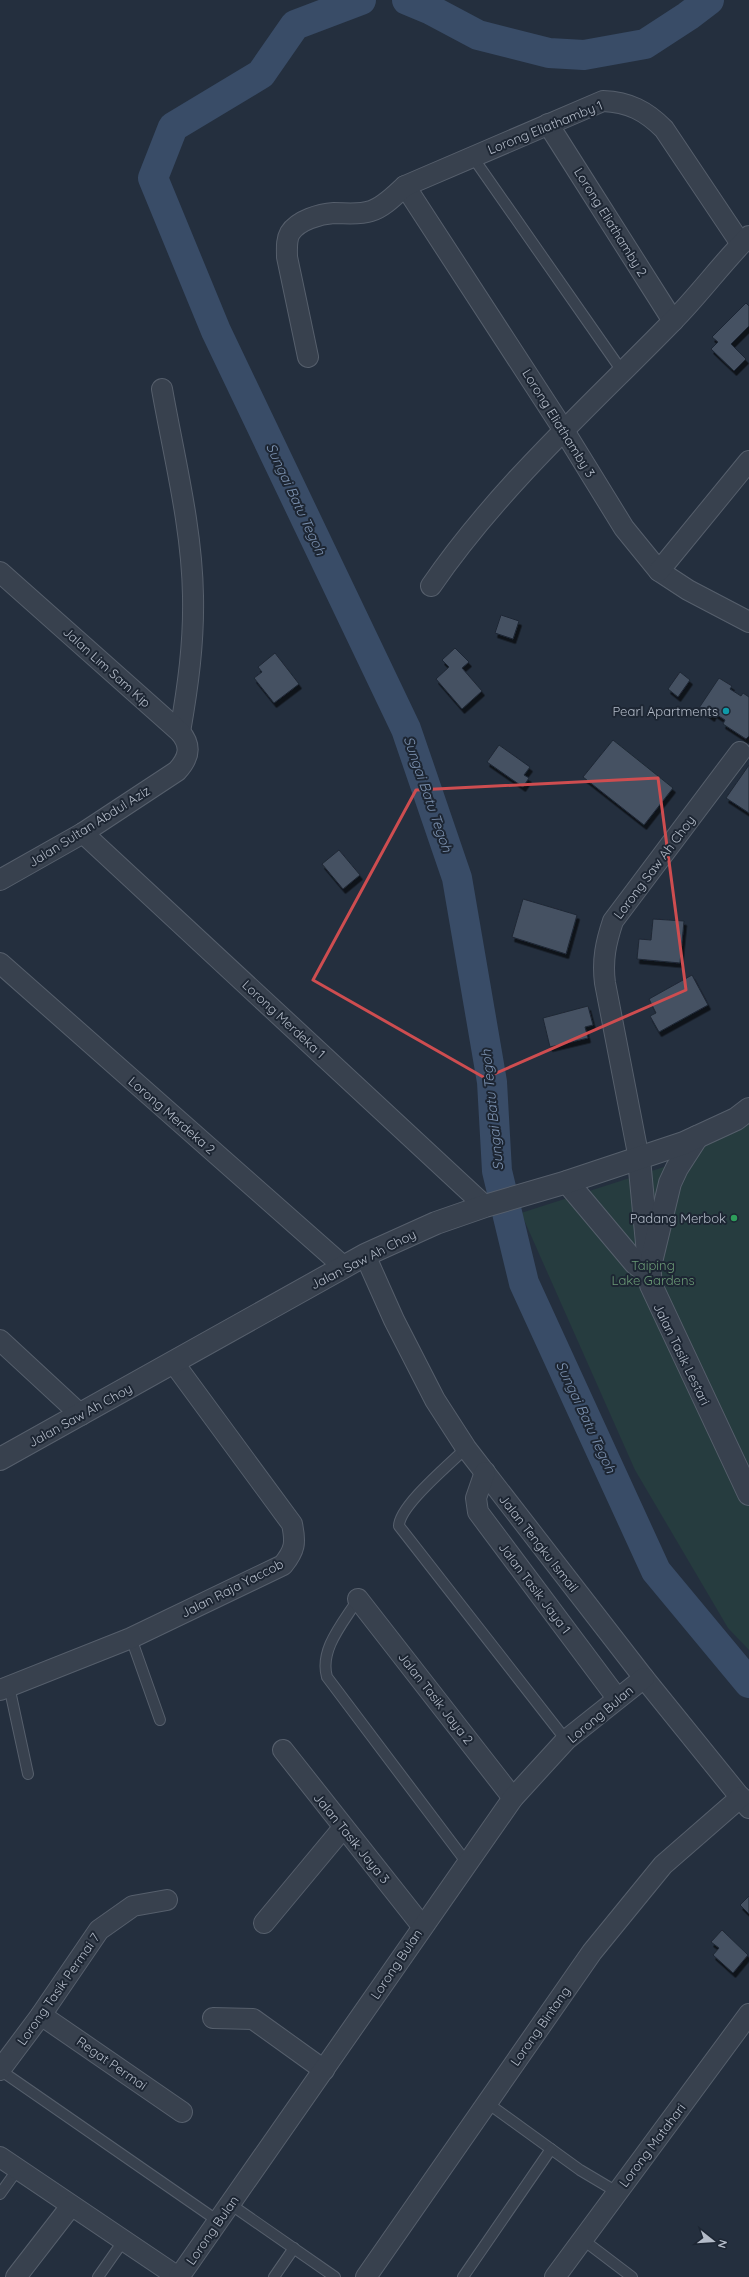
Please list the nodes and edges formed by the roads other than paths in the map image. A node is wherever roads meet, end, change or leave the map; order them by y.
1 (548, 124) junction
2 (472, 156) junction
3 (405, 186) junction
4 (745, 240) edge
5 (673, 321) junction
6 (308, 357) dead end
7 (622, 371) junction
8 (162, 389) dead end
9 (563, 429) junction
10 (749, 461) edge
11 (659, 571) junction
12 (0, 572) edge
13 (431, 586) dead end
14 (749, 622) edge
15 (180, 732) junction
16 (745, 754) edge
17 (177, 771) joint
18 (83, 833) junction
19 (0, 880) edge
20 (0, 963) edge
21 (749, 1109) edge
22 (697, 1137) junction
23 (639, 1159) junction
24 (567, 1182) junction
25 (490, 1205) junction
26 (365, 1255) junction
27 (343, 1266) junction
28 (648, 1273) junction
29 (0, 1340) edge
30 (173, 1362) junction
31 (81, 1415) junction
32 (466, 1448) junction
33 (0, 1459) edge
34 (485, 1472) junction
35 (749, 1494) edge
36 (358, 1599) joint
37 (131, 1638) junction
38 (644, 1678) junction
39 (5, 1688) edge
40 (617, 1698) junction
41 (160, 1720) dead end
42 (566, 1740) junction
43 (283, 1750) dead end
44 (28, 1774) dead end
45 (513, 1798) junction
46 (745, 1802) edge
47 (343, 1828) junction
48 (467, 1862) junction
49 (167, 1900) dead end
50 (264, 1923) dead end
51 (422, 1926) junction
52 (749, 2014) edge
53 (41, 2015) junction
54 (213, 2018) dead end
55 (0, 2070) edge
56 (324, 2070) junction
57 (486, 2102) junction
58 (182, 2112) dead end
59 (551, 2149) junction
60 (0, 2157) edge
61 (18, 2169) junction
62 (617, 2192) junction
63 (0, 2194) edge
64 (230, 2204) junction
65 (72, 2206) junction
66 (218, 2221) junction
67 (582, 2239) junction
68 (124, 2240) junction
69 (294, 2248) junction
70 (16, 2277) edge
71 (98, 2277) edge
72 (178, 2277) edge
73 (274, 2277) edge
74 (335, 2277) edge
75 (366, 2277) edge
76 (463, 2277) edge
77 (555, 2277) edge
78 (632, 2277) edge

1 - 2 street, Lorong Eliathamby 1
1 - 4 street, Lorong Eliathamby 1
1 - 5 street, Lorong Eliathamby 2
2 - 3 street, Lorong Eliathamby 1
2 - 7 lane
3 - 6 street, Lorong Eliathamby 1
3 - 9 street, Lorong Eliathamby 3
4 - 5 street
5 - 7 street
7 - 9 street
8 - 15 street
9 - 11 street, Lorong Eliathamby 3
9 - 13 street
10 - 11 street
11 - 14 street, Lorong Eliathamby 3
12 - 15 street, Jalan Lim Sam Kip
15 - 17 street, Jalan Lim Sam Kip
16 - 23 street, Lorong Saw Ah Choy
17 - 18 street, Jalan Sultan Abdul Aziz
18 - 19 street, Jalan Sultan Abdul Aziz
18 - 25 street, Lorong Merdeka 1
20 - 27 street, Lorong Merdeka 2
21 - 22 street, Jalan Saw Ah Choy
22 - 23 street, Jalan Saw Ah Choy
22 - 28 street
23 - 24 street, Jalan Saw Ah Choy
23 - 28 street, Jalan Tasik Lestari
24 - 25 street, Jalan Saw Ah Choy
24 - 28 street
25 - 26 street, Jalan Saw Ah Choy
26 - 27 street, Jalan Saw Ah Choy
26 - 32 street, Jalan Tengku Ismail
27 - 30 street, Jalan Saw Ah Choy
28 - 35 street, Jalan Tasik Lestari
29 - 31 street
30 - 31 street, Jalan Saw Ah Choy
30 - 37 street, Jalan Raja Yaccob
31 - 33 street, Jalan Saw Ah Choy
32 - 34 street, Jalan Tengku Ismail
32 - 42 lane
34 - 38 street, Jalan Tengku Ismail
34 - 40 street, Jalan Tasik Jaya 1
36 - 45 street, Jalan Tasik Jaya 2
36 - 48 lane
37 - 39 street, Jalan Raja Yaccob
37 - 41 lane
38 - 40 street, Lorong Bulan
38 - 46 street, Jalan Tengku Ismail
39 - 44 lane
40 - 42 street, Lorong Bulan
42 - 45 street, Lorong Bulan
43 - 47 street, Jalan Tasik Jaya 3
45 - 48 street, Lorong Bulan
46 - 57 street, Lorong Bintang
47 - 50 street
47 - 51 street, Jalan Tasik Jaya 3
48 - 51 street, Lorong Bulan
49 - 53 street, Lorong Tasik Permai 7
51 - 56 street, Lorong Bulan
52 - 62 street, Lorong Matahari
53 - 55 street, Lorong Tasik Permai 7
53 - 58 street, Regat Permai
54 - 56 street
55 - 66 lane
56 - 64 street, Lorong Bulan
57 - 59 lane
57 - 75 street, Lorong Bintang
59 - 62 lane
59 - 76 lane
60 - 61 street
61 - 63 lane
61 - 65 street
62 - 67 street, Lorong Matahari
64 - 66 street, Lorong Bulan
64 - 69 lane
65 - 68 street
65 - 70 street
66 - 72 street, Lorong Bulan
67 - 77 street, Lorong Matahari
67 - 78 lane
68 - 71 lane
68 - 72 street
69 - 73 lane
69 - 74 lane

